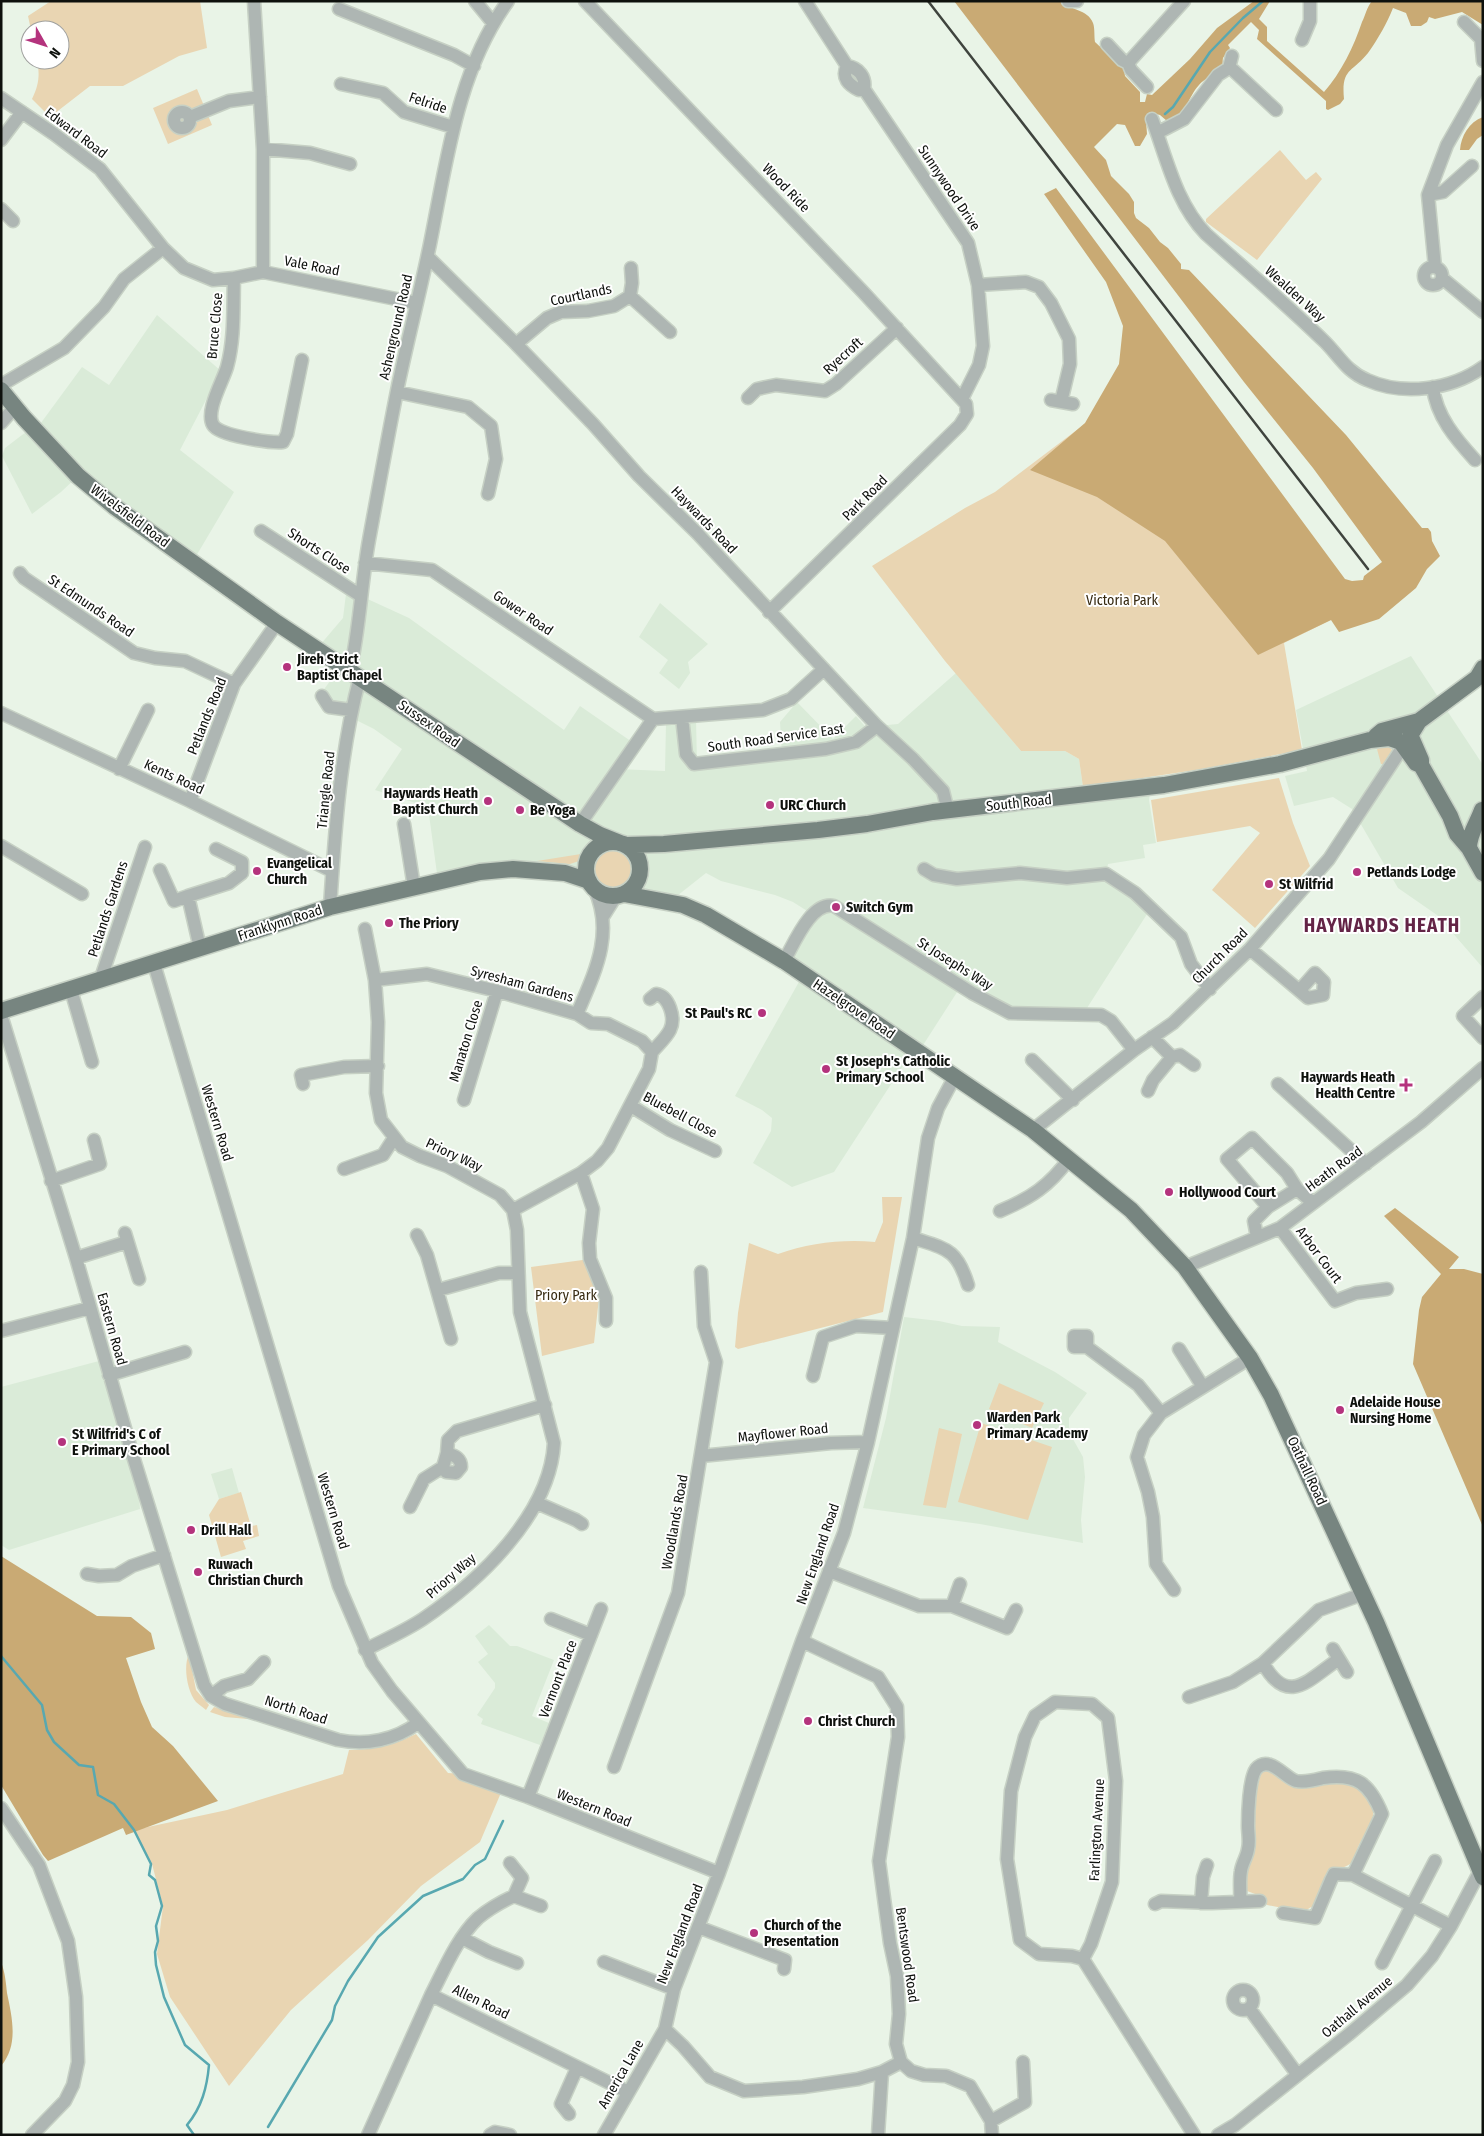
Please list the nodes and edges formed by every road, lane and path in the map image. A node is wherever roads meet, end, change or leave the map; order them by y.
1 (254, 1) edge
2 (476, 1) edge
3 (508, 1) edge
4 (804, 1) edge
5 (1068, 1) edge
6 (1077, 1) edge
7 (1184, 1) edge
8 (1311, 1) edge
9 (588, 2) edge
10 (339, 9) dead end
11 (1464, 22) dead end
12 (493, 23) junction
13 (1302, 40) dead end
14 (1108, 44) dead end
15 (1483, 60) edge
16 (1128, 63) junction
17 (474, 66) junction
18 (1483, 82) edge
19 (341, 84) dead end
20 (1147, 87) dead end
21 (260, 97) junction
22 (1, 98) edge
23 (1276, 110) dead end
24 (22, 112) junction
25 (190, 117) dead end
26 (1152, 119) dead end
27 (453, 127) junction
28 (1157, 132) junction
29 (1, 140) edge
30 (263, 149) junction
31 (350, 164) dead end
32 (1472, 166) dead end
33 (1428, 195) junction
34 (1, 209) edge
35 (13, 221) dead end
36 (163, 248) junction
37 (428, 257) junction
38 (631, 268) dead end
39 (263, 272) junction
40 (234, 278) junction
41 (978, 285) junction
42 (630, 296) junction
43 (416, 302) junction
44 (1483, 312) edge
45 (896, 328) junction
46 (670, 332) dead end
47 (516, 344) junction
48 (302, 360) dead end
49 (1483, 366) edge
50 (1, 385) edge
51 (1433, 387) junction
52 (1, 390) edge
53 (396, 392) junction
54 (748, 398) dead end
55 (962, 399) junction
56 (1062, 402) dead end
57 (15, 407) junction
58 (1, 423) edge
59 (1475, 460) dead end
60 (488, 494) dead end
61 (261, 530) dead end
62 (365, 563) junction
63 (20, 573) dead end
64 (361, 596) junction
65 (769, 612) junction
66 (277, 623) junction
67 (824, 669) junction
68 (355, 674) junction
69 (1481, 674) edge
70 (234, 684) junction
71 (322, 696) dead end
72 (148, 710) dead end
73 (351, 710) junction
74 (1, 713) edge
75 (682, 717) junction
76 (653, 719) junction
77 (877, 726) junction
78 (1411, 733) junction
79 (1370, 740) junction
80 (1419, 764) junction
81 (1391, 767) junction
82 (119, 768) junction
83 (190, 801) junction
84 (1482, 810) edge
85 (948, 811) junction
86 (1450, 816) junction
87 (404, 824) dead end
88 (580, 824) junction
89 (623, 844) junction
90 (664, 844) junction
91 (145, 847) dead end
92 (1469, 848) junction
93 (216, 849) dead end
94 (2, 850) edge
95 (589, 859) junction
96 (924, 869) dead end
97 (160, 870) dead end
98 (639, 870) junction
99 (332, 871) junction
100 (565, 873) junction
101 (1483, 873) edge
102 (592, 885) junction
103 (414, 887) junction
104 (82, 894) dead end
105 (620, 895) junction
106 (188, 896) junction
107 (668, 903) junction
108 (330, 907) junction
109 (604, 915) junction
110 (365, 929) dead end
111 (200, 948) junction
112 (1250, 949) junction
113 (784, 961) junction
114 (154, 964) junction
115 (375, 980) junction
116 (100, 981) junction
117 (1210, 989) junction
118 (71, 990) junction
119 (1300, 990) dead end
120 (497, 991) junction
121 (1483, 997) edge
122 (650, 999) dead end
123 (1, 1011) edge
124 (577, 1014) junction
125 (1, 1015) edge
126 (1152, 1037) junction
127 (1483, 1038) edge
128 (1134, 1050) junction
129 (652, 1052) junction
130 (1172, 1057) junction
131 (1032, 1060) dead end
132 (92, 1062) dead end
133 (378, 1066) junction
134 (1194, 1066) dead end
135 (1483, 1068) edge
136 (954, 1078) junction
137 (303, 1084) dead end
138 (1278, 1084) dead end
139 (1148, 1091) dead end
140 (464, 1100) dead end
141 (1073, 1100) junction
142 (631, 1106) junction
143 (1033, 1130) junction
144 (394, 1138) junction
145 (94, 1140) dead end
146 (715, 1151) dead end
147 (1069, 1160) junction
148 (1366, 1164) junction
149 (344, 1169) dead end
150 (580, 1173) junction
151 (51, 1180) junction
152 (1296, 1189) junction
153 (1313, 1203) junction
154 (1268, 1207) junction
155 (513, 1210) junction
156 (1000, 1211) dead end
157 (1280, 1228) junction
158 (417, 1234) dead end
159 (1257, 1237) junction
160 (913, 1238) junction
161 (76, 1258) junction
162 (1186, 1267) junction
163 (701, 1272) dead end
164 (518, 1273) junction
165 (139, 1279) dead end
166 (968, 1286) dead end
167 (1387, 1288) dead end
168 (438, 1290) junction
169 (90, 1308) junction
170 (606, 1321) dead end
171 (893, 1328) junction
172 (1, 1331) edge
173 (451, 1339) dead end
174 (1087, 1347) dead end
175 (1179, 1349) dead end
176 (185, 1352) dead end
177 (1250, 1358) junction
178 (109, 1375) junction
179 (812, 1376) dead end
180 (1203, 1387) junction
181 (545, 1405) junction
182 (1161, 1413) junction
183 (868, 1442) junction
184 (701, 1456) junction
185 (537, 1503) junction
186 (410, 1507) dead end
187 (582, 1524) dead end
188 (164, 1555) junction
189 (829, 1571) junction
190 (86, 1574) dead end
191 (960, 1584) dead end
192 (1174, 1591) dead end
193 (1363, 1594) junction
194 (952, 1606) junction
195 (601, 1610) dead end
196 (1016, 1610) dead end
197 (551, 1619) dead end
198 (591, 1635) junction
199 (802, 1641) junction
200 (365, 1650) junction
201 (264, 1662) dead end
202 (1264, 1663) junction
203 (1346, 1672) dead end
204 (211, 1696) junction
205 (1190, 1699) dead end
206 (418, 1723) junction
207 (614, 1767) dead end
208 (528, 1797) junction
209 (1, 1808) edge
210 (1436, 1861) dead end
211 (510, 1863) dead end
212 (1207, 1865) dead end
213 (719, 1873) junction
214 (1353, 1874) junction
215 (1481, 1874) edge
216 (514, 1896) junction
217 (1260, 1901) dead end
218 (1240, 1902) junction
219 (1201, 1903) junction
220 (1155, 1904) dead end
221 (1412, 1905) junction
222 (541, 1906) dead end
223 (1283, 1913) dead end
224 (1451, 1926) junction
225 (698, 1928) junction
226 (462, 1938) junction
227 (1083, 1959) junction
228 (604, 1962) dead end
229 (787, 1962) dead end
230 (517, 1963) dead end
231 (1382, 1964) dead end
232 (674, 1989) junction
233 (430, 1995) junction
234 (1249, 2008) dead end
235 (665, 2028) junction
236 (901, 2062) junction
237 (1023, 2062) dead end
238 (577, 2068) junction
239 (882, 2072) junction
240 (1298, 2074) junction
241 (628, 2092) junction
242 (569, 2114) dead end
243 (991, 2121) junction
244 (32, 2135) edge
245 (368, 2135) edge
246 (490, 2135) edge
247 (510, 2135) edge
248 (604, 2135) edge
249 (878, 2135) edge
250 (992, 2135) edge
251 (1194, 2135) edge
252 (1218, 2135) edge

1 - 21 street, Vale Road
2 - 12 street
3 - 12 street, Ashenground Road
4 - 41 street, Sunnywood Drive
5 - 6 street
7 - 16 street
8 - 13 street
9 - 45 street, Wood Ride
10 - 17 street
11 - 15 street
12 - 17 street, Ashenground Road
14 - 16 street
16 - 20 street
17 - 27 street, Ashenground Road
18 - 33 street
19 - 27 street, Felride
21 - 25 street
21 - 30 street, Vale Road
22 - 24 street, Edward Road
23 - 28 street
24 - 29 street
24 - 36 street, Edward Road
26 - 28 street, Wealden Way
27 - 37 street, Ashenground Road
28 - 51 street, Wealden Way
30 - 31 street
30 - 39 street, Vale Road
32 - 33 street
33 - 44 street
34 - 35 street
36 - 40 street, Edward Road
36 - 50 street
37 - 43 street, Ashenground Road
37 - 47 street, Haywards Road
38 - 42 street, Courtlands
39 - 40 street, Edward Road
39 - 43 street, Vale Road
40 - 48 street, Bruce Close
41 - 55 street, Sunnywood Drive
41 - 56 street
42 - 46 street, Courtlands
42 - 47 street, Courtlands
43 - 53 street, Ashenground Road
45 - 54 street, Ryecroft
45 - 55 street, Wood Ride
47 - 65 street, Haywards Road
49 - 51 street, Wealden Way
51 - 59 street
52 - 57 main road, Wivelsfield Road
53 - 60 street
53 - 62 street, Ashenground Road
55 - 65 street, Park Road
57 - 58 street
57 - 66 main road, Wivelsfield Road
61 - 64 street, Shorts Close
62 - 64 street, Ashenground Road
62 - 76 street, Gower Road
63 - 70 street, St Edmunds Road
64 - 68 street, Ashenground Road
65 - 67 street, Haywards Road
66 - 68 main road, Sussex Road
66 - 70 street, Petlands Road
67 - 75 street
67 - 77 street, Haywards Road
68 - 73 street, Triangle Road
68 - 88 main road, Sussex Road
69 - 78 main road
70 - 83 street, Petlands Road
71 - 73 street
72 - 82 street
73 - 99 street, Triangle Road
74 - 82 street, Kents Road
75 - 76 street
75 - 77 street, South Road Service East
76 - 88 street
77 - 85 street, Haywards Road
78 - 79 main road
78 - 79 main road
78 - 80 main road
78 - 81 street, Church Road
79 - 85 main road, South Road
80 - 81 street
80 - 86 main road
81 - 112 street, Church Road
82 - 83 street, Kents Road
83 - 99 street, Kents Road
84 - 86 main road
84 - 92 main road
85 - 90 main road, South Road
86 - 92 main road
87 - 103 street
88 - 89 main road, Sussex Road
88 - 95 main road
89 - 90 main road, South Road
89 - 95 main road
89 - 98 main road
90 - 98 main road
91 - 116 street, Petlands Gardens
92 - 101 main road
93 - 106 street
94 - 104 street
95 - 100 main road
95 - 102 main road
96 - 117 street
97 - 106 street
98 - 105 main road
98 - 107 main road, Hazelgrove Road
99 - 108 street, Triangle Road
100 - 102 main road, Franklynn Road
100 - 103 main road, Franklynn Road
102 - 105 main road
102 - 109 street
103 - 108 main road, Franklynn Road
105 - 107 main road, Hazelgrove Road
105 - 109 street
106 - 111 street
107 - 113 main road, Hazelgrove Road
108 - 111 main road, Franklynn Road
109 - 124 street
110 - 115 street, Priory Way
111 - 114 main road, Franklynn Road
112 - 117 street, Church Road
112 - 119 street
113 - 128 street, St Josephs Way
113 - 136 main road, Hazelgrove Road
114 - 116 main road, Franklynn Road
114 - 200 street, Western Road
115 - 120 street, Syresham Gardens
115 - 133 street, Priory Way
116 - 118 main road, Franklynn Road
117 - 126 street, Church Road
118 - 123 main road, Franklynn Road
118 - 132 street
120 - 124 street, Syresham Gardens
120 - 140 street, Manaton Close
121 - 127 street
122 - 129 street
124 - 129 street, Syresham Gardens
125 - 151 street, Eastern Road
126 - 128 street, Church Road
126 - 130 street
128 - 141 street, Church Road
129 - 142 street
130 - 134 street
130 - 139 street
131 - 141 street
133 - 137 street
133 - 144 street, Priory Way
135 - 148 street, Heath Road
136 - 143 main road, Hazelgrove Road
136 - 160 street, New England Road
138 - 148 street
141 - 143 street, Church Road
142 - 146 street, Bluebell Close
142 - 150 street
143 - 147 main road, Oathall Road
144 - 149 street
144 - 155 street, Priory Way
145 - 151 street
147 - 156 street
147 - 162 main road, Oathall Road
148 - 153 street, Heath Road
150 - 155 street
150 - 170 street
151 - 161 street, Eastern Road
152 - 153 street
152 - 154 street
152 - 154 street
153 - 157 street, Heath Road
154 - 159 street
155 - 164 street, Priory Way
157 - 159 street, Heath Road
157 - 167 street, Arbor Court
158 - 168 street
159 - 162 street, Heath Road
160 - 166 street
160 - 171 street, New England Road
161 - 165 street
161 - 169 street, Eastern Road
162 - 177 main road, Oathall Road
163 - 184 street, Woodlands Road
164 - 168 street
164 - 181 street, Priory Way
168 - 173 street
169 - 172 street
169 - 178 street, Eastern Road
171 - 179 street
171 - 183 street, New England Road
174 - 182 street
175 - 180 street
176 - 178 street
177 - 180 street
177 - 193 main road, Oathall Road
178 - 188 street, Eastern Road
180 - 182 street
181 - 185 street, Priory Way
181 - 186 street
182 - 192 street
183 - 184 street, Mayflower Road
183 - 189 street, New England Road
184 - 207 street, Woodlands Road
185 - 187 street
185 - 200 street, Priory Way
188 - 190 street
188 - 204 street, Eastern Road
189 - 194 street
189 - 199 street, New England Road
191 - 194 street
193 - 202 street
193 - 215 main road, Oathall Road
194 - 196 street
195 - 198 street, Vermont Place
197 - 198 street, Vermont Place
198 - 208 street, Vermont Place
199 - 213 street, New England Road
199 - 236 street, Bentswood Road
200 - 206 street, Western Road
201 - 204 street
202 - 203 street
202 - 205 street
204 - 206 street, North Road
206 - 208 street, Western Road
208 - 213 street, Western Road
209 - 244 street
210 - 221 street
211 - 216 street
212 - 219 street
213 - 225 street, New England Road
214 - 218 street
214 - 221 street
214 - 223 street
215 - 224 street, Oathall Avenue
216 - 222 street
216 - 226 street
217 - 218 street
218 - 219 street
219 - 220 street
221 - 224 street
221 - 231 street
224 - 240 street, Oathall Avenue
225 - 229 street
225 - 232 street, New England Road
226 - 230 street
226 - 233 street
227 - 227 street, Farlington Avenue
227 - 251 street
228 - 232 street
232 - 235 street, New England Road
233 - 238 street, Allen Road
233 - 245 street, Allen Road
234 - 240 street
235 - 239 street
235 - 241 street, America Lane
236 - 239 street
236 - 243 street
237 - 243 street
238 - 241 street, Allen Road
238 - 242 street
239 - 249 street
240 - 252 street, Oathall Avenue
241 - 248 street, America Lane
243 - 250 street
246 - 247 street

